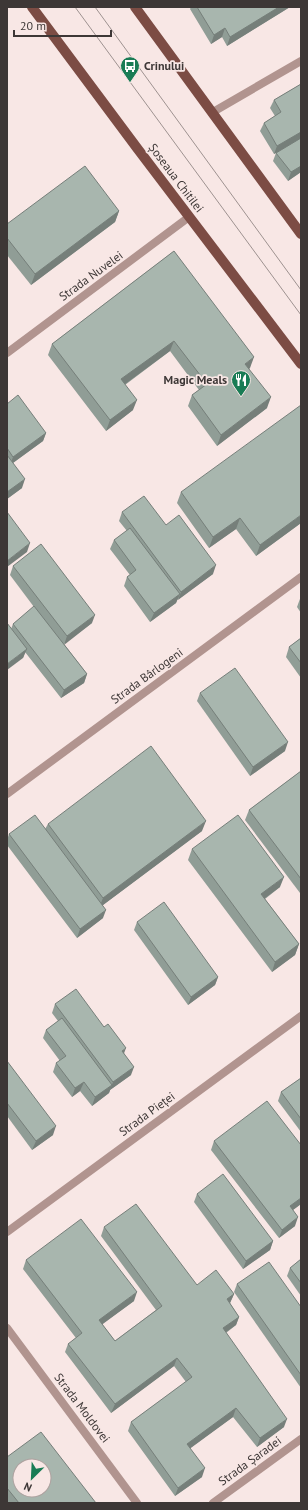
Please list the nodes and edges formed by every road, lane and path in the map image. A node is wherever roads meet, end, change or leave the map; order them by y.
1 (32, 7) edge
2 (134, 7) edge
3 (301, 61) edge
4 (213, 112) junction
5 (189, 218) junction
6 (301, 234) edge
7 (7, 353) edge
8 (301, 364) edge
9 (301, 576) edge
10 (7, 794) edge
11 (301, 1016) edge
12 (7, 1232) edge
13 (7, 1328) edge
14 (301, 1439) edge
15 (137, 1503) edge
16 (213, 1503) edge

1 - 5 main road, Șoseaua Chitilei
2 - 4 main road
3 - 4 street
4 - 6 main road
5 - 7 street, Strada Nuvelei
5 - 8 main road, Șoseaua Chitilei
9 - 10 street, Strada Bârlogeni
11 - 12 street, Strada Pieței
13 - 15 street, Strada Moldovei
14 - 16 street, Strada Șaradei

